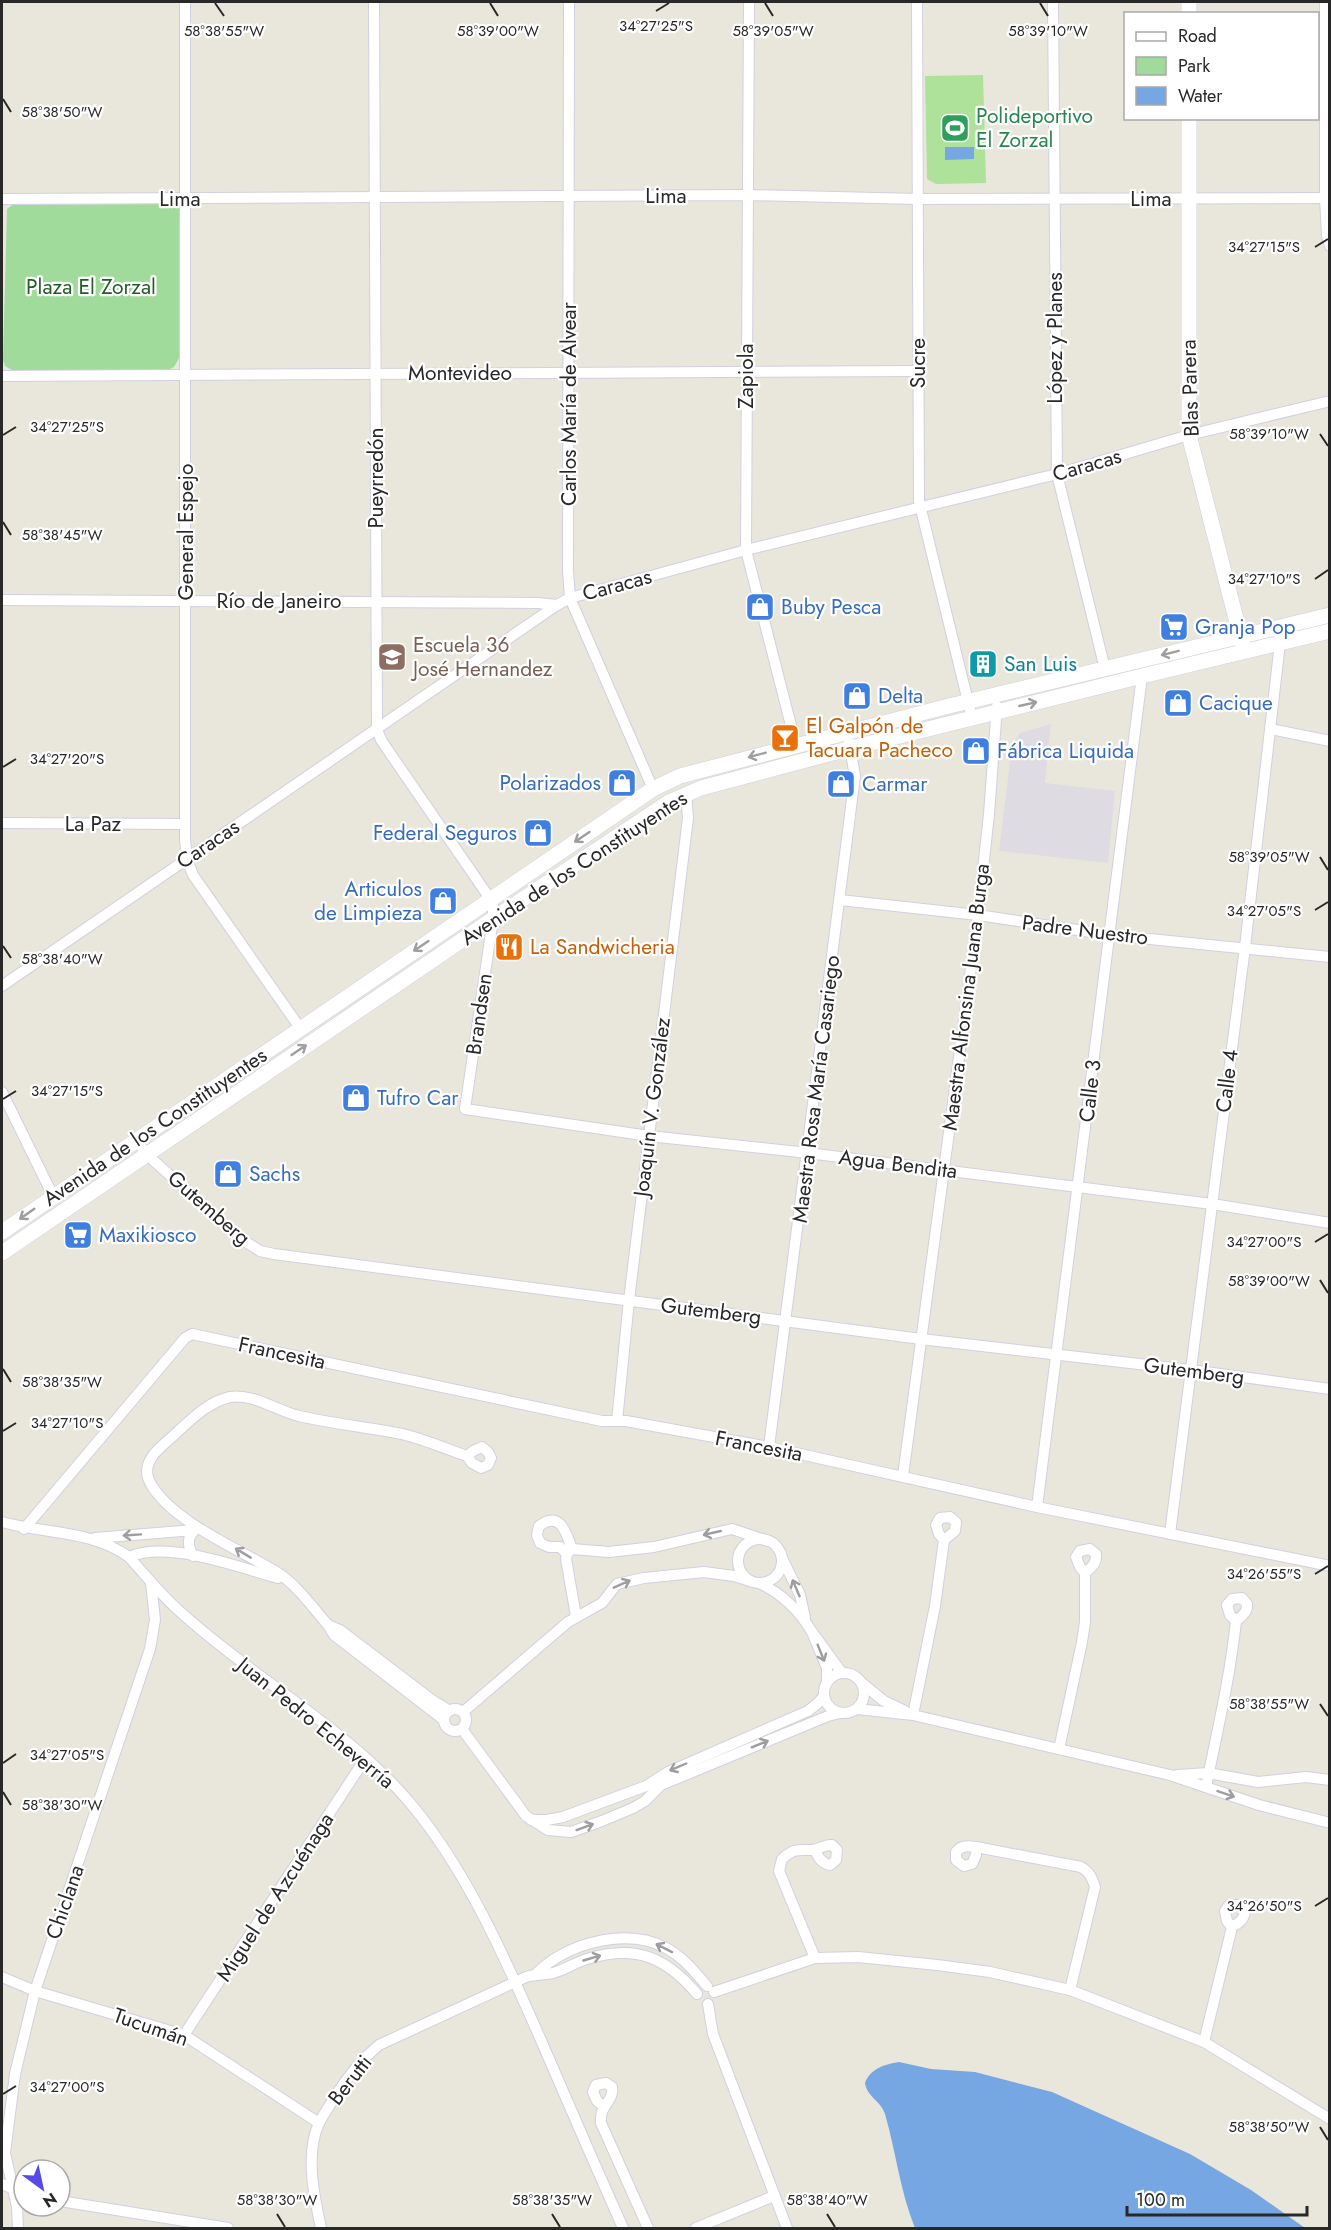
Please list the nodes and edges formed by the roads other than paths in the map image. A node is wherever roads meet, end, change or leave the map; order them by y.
1 (185, 2) edge
2 (374, 2) edge
3 (569, 2) edge
4 (749, 2) edge
5 (917, 2) edge
6 (1053, 2) edge
7 (1325, 2) edge
8 (1189, 120) edge
9 (746, 195) junction
10 (569, 197) junction
11 (375, 198) junction
12 (1188, 198) junction
13 (1327, 198) edge
14 (2, 199) edge
15 (186, 199) junction
16 (918, 199) junction
17 (1054, 199) junction
18 (1329, 246) edge
19 (918, 371) junction
20 (746, 372) junction
21 (569, 373) junction
22 (375, 374) junction
23 (2, 376) edge
24 (186, 376) junction
25 (1329, 401) edge
26 (1190, 435) junction
27 (1057, 474) junction
28 (919, 508) junction
29 (746, 550) junction
30 (570, 598) junction
31 (2, 600) edge
32 (186, 600) junction
33 (376, 601) junction
34 (557, 605) junction
35 (1329, 615) edge
36 (1279, 627) junction
37 (1329, 631) edge
38 (1243, 643) junction
39 (1280, 643) junction
40 (1105, 669) junction
41 (1142, 675) junction
42 (995, 696) junction
43 (968, 701) junction
44 (998, 711) junction
45 (972, 718) junction
46 (377, 729) junction
47 (1270, 729) junction
48 (846, 732) junction
49 (1329, 741) edge
50 (796, 745) junction
51 (851, 748) junction
52 (653, 789) junction
53 (687, 794) junction
54 (2, 823) edge
55 (186, 824) junction
56 (187, 859) junction
57 (491, 898) junction
58 (840, 900) junction
59 (978, 915) junction
60 (493, 919) junction
61 (1110, 935) junction
62 (1245, 947) junction
63 (1329, 957) edge
64 (2, 985) edge
65 (300, 1028) junction
66 (2, 1092) edge
67 (465, 1109) joint
68 (649, 1136) junction
69 (136, 1139) junction
70 (808, 1153) junction
71 (146, 1154) junction
72 (943, 1170) junction
73 (1077, 1188) junction
74 (53, 1196) junction
75 (1212, 1204) junction
76 (1329, 1223) edge
77 (2, 1232) edge
78 (2, 1253) edge
79 (629, 1300) junction
80 (786, 1321) junction
81 (921, 1339) junction
82 (1056, 1354) junction
83 (1191, 1370) junction
84 (1329, 1389) edge
85 (617, 1421) junction
86 (769, 1447) junction
87 (466, 1456) dead end
88 (903, 1476) junction
89 (1037, 1507) junction
90 (2, 1522) edge
91 (24, 1529) junction
92 (196, 1529) junction
93 (1170, 1534) junction
94 (213, 1535) junction
95 (91, 1538) junction
96 (944, 1540) dead end
97 (768, 1541) junction
98 (193, 1556) junction
99 (781, 1556) junction
100 (129, 1557) junction
101 (206, 1559) junction
102 (1329, 1566) edge
103 (1085, 1573) dead end
104 (286, 1580) junction
105 (151, 1582) junction
106 (756, 1582) junction
107 (576, 1616) junction
108 (1236, 1621) dead end
109 (806, 1622) junction
110 (812, 1632) junction
111 (842, 1673) junction
112 (860, 1680) junction
113 (827, 1683) junction
114 (824, 1696) junction
115 (857, 1709) junction
116 (463, 1712) junction
117 (840, 1713) junction
118 (447, 1715) junction
119 (913, 1715) junction
120 (462, 1729) junction
121 (1059, 1749) junction
122 (365, 1759) junction
123 (1208, 1773) junction
124 (1170, 1775) junction
125 (1329, 1780) edge
126 (655, 1785) junction
127 (1206, 1787) junction
128 (531, 1820) junction
129 (1329, 1823) edge
130 (976, 1847) dead end
131 (815, 1850) dead end
132 (1232, 1927) dead end
133 (815, 1958) junction
134 (537, 1974) junction
135 (2, 1977) edge
136 (516, 1983) junction
137 (711, 1989) junction
138 (1070, 1990) junction
139 (35, 1991) junction
140 (697, 1994) junction
141 (708, 2004) junction
142 (184, 2035) junction
143 (1204, 2042) junction
144 (603, 2106) dead end
145 (1329, 2119) edge
146 (319, 2123) junction
147 (7, 2186) edge
148 (774, 2196) junction
149 (72, 2203) edge
150 (18, 2229) edge
151 (228, 2229) edge
152 (321, 2229) edge
153 (623, 2229) edge
154 (648, 2229) edge
155 (696, 2229) edge
156 (787, 2229) edge

1 - 15 street, General Espejo
2 - 11 street, Pueyrredón
3 - 10 street, Carlos María de Alvear
4 - 9 street, Zapiola
5 - 16 street, Sucre
6 - 17 street, López y Planes
7 - 13 street
8 - 12 main road, Blas Parera
9 - 10 street, Lima
9 - 16 street, Lima
9 - 20 street, Zapiola
10 - 11 street, Lima
10 - 21 street, Carlos María de Alvear
11 - 15 street, Lima
11 - 22 street, Pueyrredón
12 - 13 street, Lima
12 - 17 street, Lima
12 - 26 main road, Blas Parera
13 - 18 street
14 - 15 street, Lima
15 - 24 street, General Espejo
16 - 17 street, Lima
16 - 19 street, Sucre
17 - 27 street, López y Planes
19 - 20 street, Montevideo
19 - 28 street, Sucre
20 - 21 street, Montevideo
20 - 29 street, Zapiola
21 - 22 street, Montevideo
21 - 30 street, Carlos María de Alvear
22 - 24 street, Montevideo
22 - 33 street, Pueyrredón
23 - 24 street, Montevideo
24 - 32 street, General Espejo
25 - 26 street, Caracas
26 - 27 street, Caracas
26 - 38 main road, Blas Parera
27 - 28 street, Caracas
27 - 40 street, López y Planes
28 - 29 street, Caracas
28 - 43 street, Sucre
29 - 30 street, Caracas
29 - 50 street, Zapiola
30 - 34 street, Caracas
30 - 52 street, Carlos María de Alvear
31 - 32 street, Río de Janeiro
32 - 33 street, Río de Janeiro
32 - 55 street, General Espejo
33 - 34 street, Río de Janeiro
33 - 46 street, Pueyrredón
34 - 46 street, Caracas
35 - 36 main road, Avenida de los Constituyentes
36 - 38 main road, Avenida de los Constituyentes
36 - 39 street, Calle 4
37 - 39 main road, Avenida de los Constituyentes
38 - 39 main road, Avenida de los Constituyentes
38 -> 40 main road, Avenida de los Constituyentes
38 - 41 main road, Avenida de los Constituyentes
39 - 47 street, Calle 4
40 - 42 main road, Avenida de los Constituyentes
44 -> 41 main road, Avenida de los Constituyentes
41 - 61 street, Calle 3
42 - 43 main road, Avenida de los Constituyentes
42 - 44 street, Maestra Alfonsina Juana Burga
43 - 45 street, Sucre
43 - 48 main road, Avenida de los Constituyentes
44 - 45 main road, Avenida de los Constituyentes
44 - 59 street, Maestra Alfonsina Juana Burga
45 - 51 main road, Avenida de los Constituyentes
46 - 56 street, Caracas
46 - 57 street, Pueyrredón
47 - 49 street
47 - 62 street, Calle 4
48 - 50 main road, Avenida de los Constituyentes
48 - 51 street, Maestra Rosa María Casariego
50 -> 52 main road, Avenida de los Constituyentes
51 - 53 main road, Avenida de los Constituyentes
51 - 58 street, Maestra Rosa María Casariego
52 -> 57 main road, Avenida de los Constituyentes
53 - 60 main road, Avenida de los Constituyentes
53 - 68 street, Joaquín V. González
54 - 55 street, La Paz
55 - 56 street, General Espejo
56 - 64 street, Caracas
56 - 65 street, General Espejo
57 - 60 street, Pueyrredón
57 -> 65 main road, Avenida de los Constituyentes
58 - 59 street, Padre Nuestro
58 - 70 street, Maestra Rosa María Casariego
59 - 61 street, Padre Nuestro
59 - 72 street, Maestra Alfonsina Juana Burga
60 - 67 street, Brandsen
71 -> 60 main road, Avenida de los Constituyentes
61 - 62 street, Padre Nuestro
61 - 73 street, Calle 3
62 - 63 street, Padre Nuestro
62 - 75 street, Calle 4
65 - 69 main road, Avenida de los Constituyentes
66 - 74 street
67 - 68 street, Agua Bendita
68 - 70 street, Agua Bendita
68 - 79 street, Joaquín V. González
69 - 71 street, Gutemberg
69 - 74 main road, Avenida de los Constituyentes
70 - 72 street, Agua Bendita
70 - 80 street, Maestra Rosa María Casariego
71 - 78 main road, Avenida de los Constituyentes
71 - 79 street, Gutemberg
72 - 73 street, Agua Bendita
72 - 81 street, Maestra Alfonsina Juana Burga
73 - 75 street, Agua Bendita
73 - 82 street, Calle 3
74 -> 77 main road, Avenida de los Constituyentes
75 - 76 street, Agua Bendita
75 - 83 street, Calle 4
79 - 80 street, Gutemberg
79 - 85 street, Joaquín V. González
80 - 81 street, Gutemberg
80 - 86 street, Maestra Rosa María Casariego
81 - 82 street, Gutemberg
81 - 88 street, Maestra Alfonsina Juana Burga
82 - 83 street, Gutemberg
82 - 89 street, Calle 3
83 - 84 street, Gutemberg
83 - 93 street, Calle 4
85 - 86 street, Francesita
85 - 91 street, Francesita
86 - 88 street, Francesita
87 - 92 street
88 - 89 street, Francesita
89 - 93 street, Francesita
90 - 91 street, Juan Pedro Echeverría
91 - 95 street, Juan Pedro Echeverría
92 - 94 street
92 -> 95 street
92 - 98 street
93 - 102 street, Francesita
94 - 101 street
104 -> 94 street
95 - 100 street, Juan Pedro Echeverría
96 - 119 street
97 - 99 street
97 - 106 street
97 -> 107 street
98 - 100 street
98 - 101 street
99 - 106 street
109 -> 99 street
100 - 105 street, Juan Pedro Echeverría
101 - 104 street
103 - 121 street
104 - 118 street
105 - 122 street, Juan Pedro Echeverría
105 - 139 street, Chiclana
107 -> 106 street
106 - 109 street
107 - 116 street
108 - 123 street
109 - 110 street
110 - 111 street
110 -> 113 street
111 - 112 street
111 - 113 street
112 - 115 street
112 - 119 street
113 - 114 street
114 - 117 street
114 -> 126 street
115 - 117 street
115 - 119 street
116 - 118 street
116 - 120 street
126 -> 117 street
118 - 120 street
119 - 121 street
120 - 128 street
121 - 124 street
122 - 136 street, Juan Pedro Echeverría
122 - 142 street, Miguel de Azcuénaga
123 - 124 street
123 - 125 street
123 - 127 street
124 - 127 street
126 - 128 street
128 -> 126 street
127 -> 129 street
130 - 138 street
131 - 133 street
132 - 143 street
133 - 137 street
133 - 138 street
134 - 136 street, Berutti
137 -> 134 street
134 -> 140 street
135 - 139 street, Tucumán
136 - 146 street, Berutti
136 - 153 street, Juan Pedro Echeverría
137 - 140 street
137 - 141 street
138 - 143 street
139 - 142 street, Tucumán
139 - 147 street, Chiclana
140 - 141 street
141 - 148 street
142 - 146 street, Tucumán
143 - 145 street
144 - 154 street
146 - 152 street, Berutti
147 - 150 street, Chiclana
148 - 155 street
148 - 156 street
149 - 151 street

